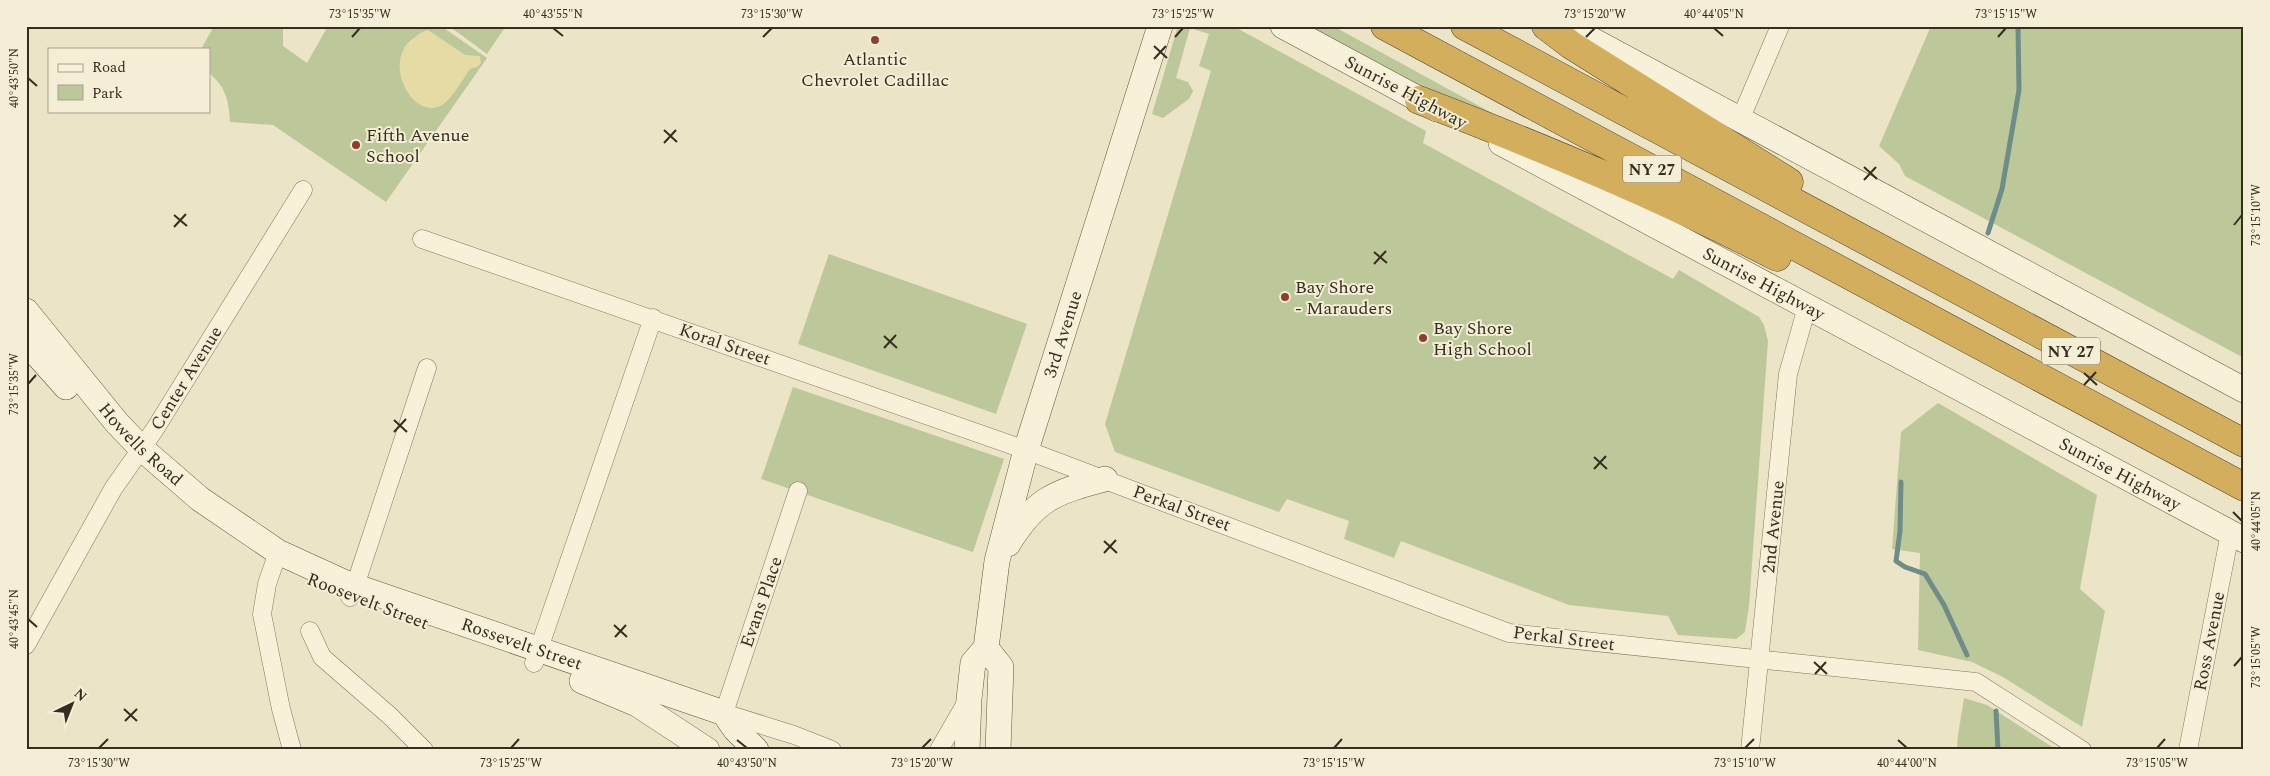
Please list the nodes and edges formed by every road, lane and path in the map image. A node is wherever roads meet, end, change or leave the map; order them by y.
1 (1160, 26) edge
2 (1283, 26) edge
3 (1385, 26) edge
4 (1466, 26) edge
5 (1546, 26) edge
6 (1566, 26) edge
7 (1780, 26) edge
8 (1419, 100) junction
9 (1740, 120) junction
10 (303, 190) dead end
11 (422, 238) dead end
12 (1899, 258) junction
13 (1807, 307) junction
14 (26, 312) edge
15 (1918, 312) junction
16 (653, 318) junction
17 (41, 351) edge
18 (428, 368) dead end
19 (2244, 390) edge
20 (2244, 443) edge
21 (1026, 450) junction
22 (137, 454) junction
23 (1105, 479) junction
24 (2244, 487) edge
25 (798, 490) dead end
26 (2237, 536) edge
27 (275, 558) junction
28 (997, 561) junction
29 (352, 592) junction
30 (310, 631) dead end
31 (26, 645) edge
32 (986, 648) junction
33 (536, 657) junction
34 (1759, 660) junction
35 (969, 698) junction
36 (724, 713) junction
37 (292, 750) edge
38 (424, 750) edge
39 (707, 750) edge
40 (756, 750) edge
41 (832, 750) edge
42 (939, 750) edge
43 (967, 750) edge
44 (998, 750) edge
45 (1750, 750) edge
46 (2082, 750) edge
47 (2188, 750) edge

1 - 21 main road, 3rd Avenue
2 - 8 main road, Sunrise Highway
3 - 15 highway, NY 27
4 - 12 highway, NY 27
5 - 12 highway
6 - 9 main road
7 - 9 street
8 - 13 main road, Sunrise Highway
8 - 15 highway
9 - 19 main road
10 - 22 street, Center Avenue
11 - 16 street, Koral Street
12 - 20 highway, NY 27
13 - 26 main road, Sunrise Highway
13 - 34 street, 2nd Avenue
14 - 17 main road, Howells Road
15 - 24 highway, NY 27
16 - 21 street, Koral Street
16 - 33 street
17 - 22 main road, Howells Road
18 - 29 street
21 - 23 street, Perkal Street
21 - 28 main road, 3rd Avenue
22 - 27 main road, Howells Road
22 - 31 street, Center Avenue
23 - 28 main road
23 - 34 street, Perkal Street
25 - 36 street, Evans Place
26 - 47 street, Ross Avenue
27 - 29 main road, Roosevelt Street
27 - 37 street
28 - 32 main road, 3rd Avenue
29 - 33 main road, Roosevelt Street
30 - 38 street
32 - 35 main road, 3rd Avenue
32 - 44 main road
33 - 36 main road, Rossevelt Street
33 - 39 main road, Roosevelt Street
34 - 45 street, 2nd Avenue
34 - 46 street, Perkal Street
35 - 42 street
35 - 43 main road, 3rd Avenue
36 - 40 main road
36 - 41 street

